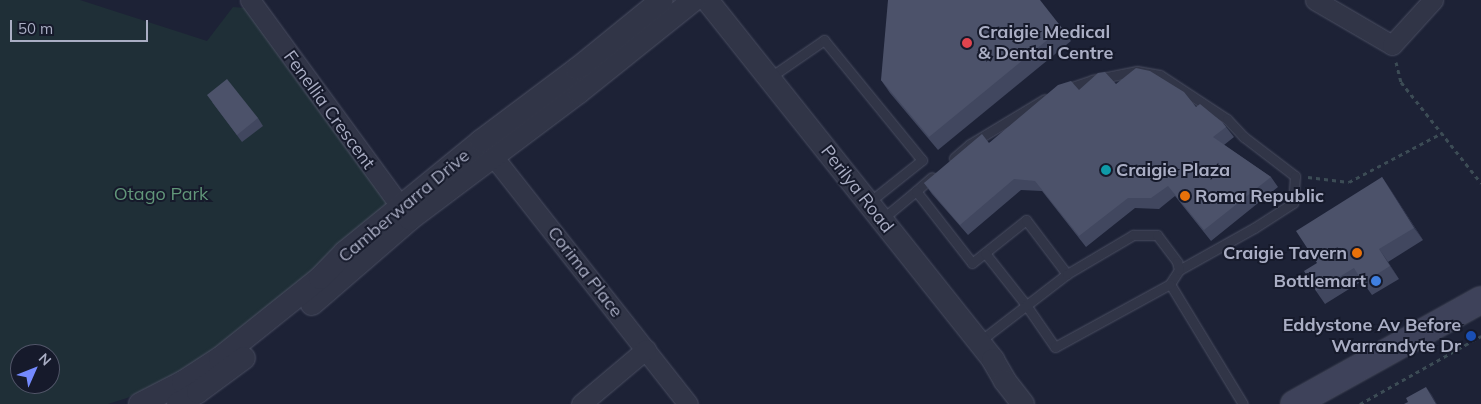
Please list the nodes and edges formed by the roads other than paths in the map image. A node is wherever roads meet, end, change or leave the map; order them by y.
1 (250, 0) edge
2 (662, 0) edge
3 (694, 0) edge
4 (707, 0) edge
5 (1315, 0) edge
6 (1433, 0) edge
7 (769, 78) junction
8 (487, 149) junction
9 (916, 191) junction
10 (875, 212) junction
11 (405, 213) junction
12 (985, 253) junction
13 (1179, 270) junction
14 (1067, 274) junction
15 (1170, 284) junction
16 (1481, 300) edge
17 (1026, 305) junction
18 (1481, 319) edge
19 (978, 342) junction
20 (646, 350) junction
21 (1005, 380) junction
22 (140, 404) edge
23 (178, 404) edge
24 (580, 404) edge
25 (688, 404) edge
26 (1009, 404) edge
27 (1023, 404) edge
28 (1243, 404) edge
29 (1294, 404) edge
30 (1328, 404) edge

1 - 11 street, Fenellia Crescent
2 - 8 street, Camberwarra Drive
3 - 8 street, Camberwarra Drive
4 - 7 street, Perilya Road
5 - 6 street
7 - 10 street, Perilya Road
7 - 10 lane
8 - 11 street, Camberwarra Drive
8 - 20 street, Corima Place
9 - 10 lane
9 - 12 lane
9 - 13 lane
10 - 19 street, Perilya Road
11 - 22 street, Camberwarra Drive
11 - 23 street, Camberwarra Drive
12 - 14 lane
12 - 17 lane
13 - 14 lane
13 - 15 lane
14 - 17 lane
15 - 17 lane
15 - 28 lane
16 - 29 main road
17 - 19 lane
18 - 30 main road
19 - 21 street, Perilya Road
20 - 24 street
20 - 25 street, Corima Place
21 - 26 street, Perilya Road
21 - 27 street, Perilya Road

